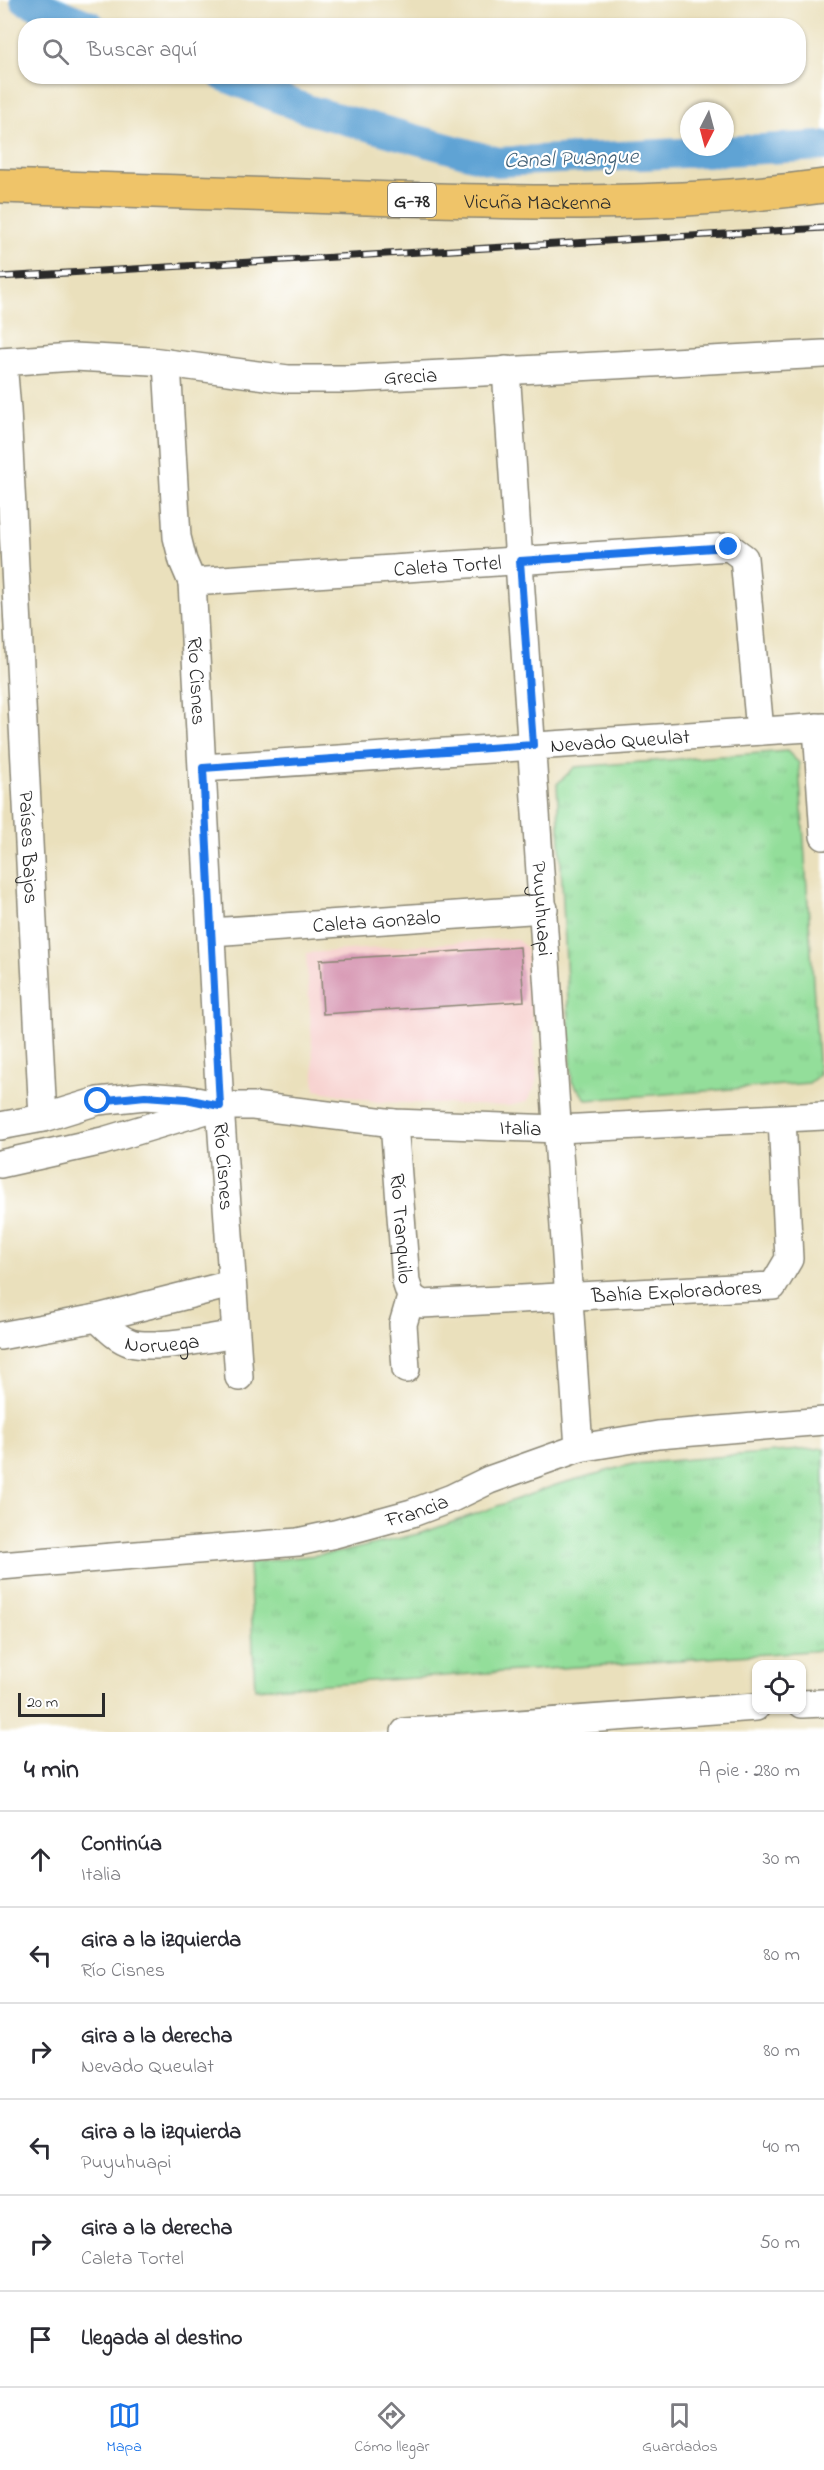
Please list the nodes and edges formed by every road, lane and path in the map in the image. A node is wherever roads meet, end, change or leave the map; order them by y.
1 (0, 186) edge
2 (824, 186) edge
3 (824, 354) edge
4 (1, 362) edge
5 (167, 363) junction
6 (506, 370) junction
7 (520, 561) junction
8 (192, 582) junction
9 (820, 727) edge
10 (760, 731) junction
11 (533, 745) junction
12 (203, 768) junction
13 (824, 836) edge
14 (544, 909) junction
15 (211, 932) junction
16 (220, 1106) junction
17 (824, 1116) edge
18 (43, 1118) junction
19 (782, 1119) junction
20 (394, 1123) junction
21 (0, 1126) edge
22 (559, 1129) junction
23 (0, 1164) edge
24 (231, 1284) junction
25 (569, 1295) junction
26 (411, 1297) junction
27 (97, 1317) junction
28 (235, 1334) junction
29 (0, 1336) edge
30 (406, 1369) dead end
31 (239, 1377) dead end
32 (824, 1421) edge
33 (579, 1448) junction
34 (0, 1566) edge
35 (824, 1702) edge
36 (806, 1704) edge
37 (752, 1707) edge
38 (405, 1732) edge

1 - 2 main road, Vicuña Mackenna / G-78
3 - 6 street, Grecia
4 - 5 street, Grecia
4 - 18 street, Países Bajos
5 - 6 street, Grecia
5 - 8 street, Río Cisnes
6 - 7 street, Puyuhuapi
7 - 8 street, Caleta Tortel
7 - 10 street, Caleta Tortel
7 - 11 street, Puyuhuapi
8 - 12 street, Río Cisnes
9 - 10 street, Nevado Queulat
9 - 13 street
10 - 11 street, Nevado Queulat
11 - 12 street, Nevado Queulat
11 - 14 street, Puyuhuapi
12 - 15 street, Río Cisnes
14 - 15 street, Caleta Gonzalo
14 - 22 street, Puyuhuapi
15 - 16 street, Río Cisnes
16 - 18 street, Italia
16 - 20 street, Italia
16 - 23 street, Italia
16 - 24 street, Río Cisnes
17 - 19 street, Italia
18 - 21 street, Italia
19 - 22 street, Italia
19 - 25 street, Bahía Exploradores
20 - 22 street, Italia
20 - 26 street, Río Tranquilo
22 - 25 street, Puyuhuapi
24 - 27 street, Noruega
24 - 28 street, Río Cisnes
25 - 26 street, Bahía Exploradores
25 - 33 street, Puyuhuapi
26 - 30 street, Río Tranquilo
27 - 28 street, Noruega
27 - 29 street, Noruega
28 - 31 street, Río Cisnes
32 - 33 street, Francia
33 - 34 street, Francia
35 - 36 street
37 - 38 street

